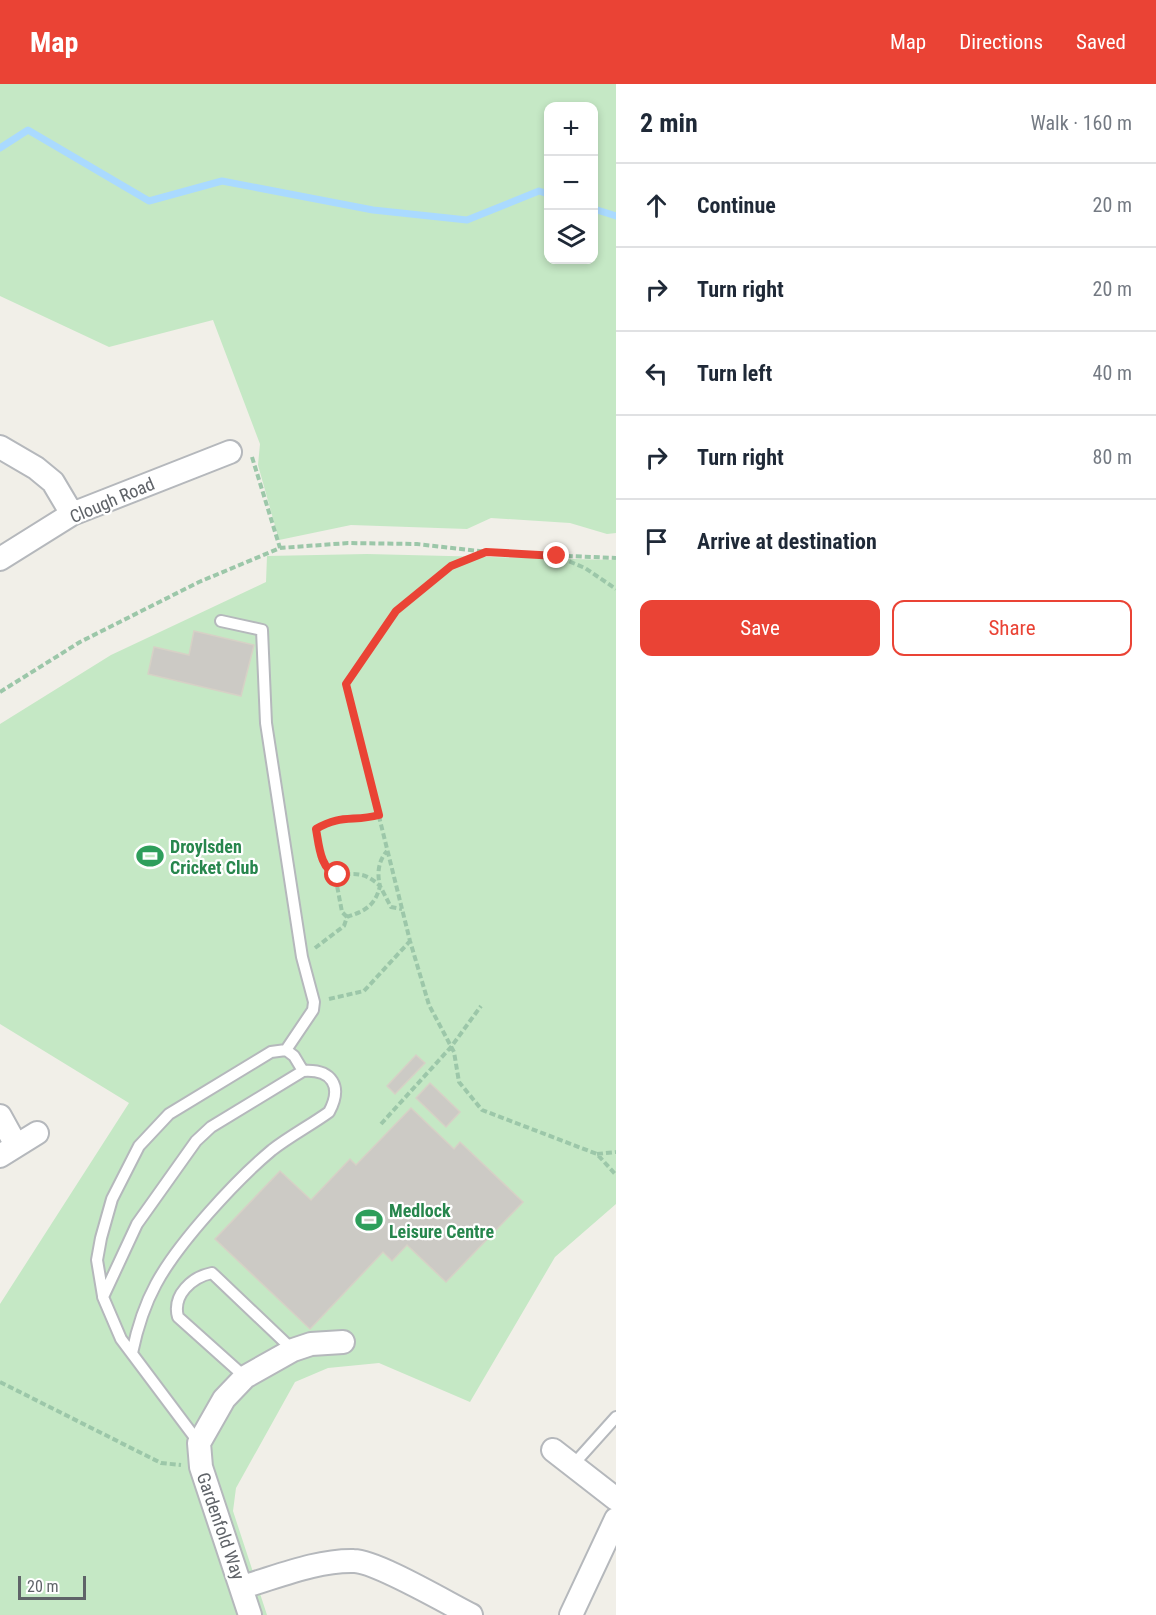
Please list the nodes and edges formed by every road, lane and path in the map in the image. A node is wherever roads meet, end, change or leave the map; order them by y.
1 (0, 447) edge
2 (231, 452) joint
3 (72, 514) junction
4 (280, 548) junction
5 (486, 552) junction
6 (557, 556) junction
7 (616, 558) edge
8 (0, 559) edge
9 (616, 589) edge
10 (221, 621) dead end
11 (0, 692) edge
12 (379, 815) junction
13 (387, 851) junction
14 (335, 875) junction
15 (380, 886) junction
16 (402, 909) junction
17 (347, 917) junction
18 (410, 941) junction
19 (302, 957) junction
20 (314, 1002) junction
21 (481, 1006) dead end
22 (451, 1047) junction
23 (286, 1050) junction
24 (303, 1071) junction
25 (0, 1116) edge
26 (381, 1124) dead end
27 (37, 1133) dead end
28 (8, 1150) edge
29 (616, 1152) edge
30 (597, 1154) junction
31 (616, 1175) edge
32 (103, 1297) junction
33 (343, 1342) dead end
34 (293, 1350) junction
35 (132, 1353) junction
36 (245, 1377) junction
37 (0, 1382) edge
38 (616, 1417) edge
39 (198, 1443) junction
40 (553, 1450) dead end
41 (201, 1467) junction
42 (572, 1467) junction
43 (616, 1499) edge
44 (616, 1519) edge
45 (242, 1587) junction
46 (250, 1615) edge
47 (471, 1615) edge
48 (571, 1615) edge

1 - 3 street
2 - 3 street, Clough Road
2 - 4 path
3 - 8 street, Clough Road
4 - 5 path
4 - 11 path
5 - 6 path
5 - 12 path
6 - 7 path
6 - 9 path
10 - 19 lane
12 - 13 path
12 - 14 path
13 - 15 path
13 - 16 path
14 - 15 path
14 - 17 path
15 - 16 path
15 - 17 path
16 - 18 path
17 - 19 path
18 - 20 path
18 - 22 path
19 - 20 lane
20 - 23 lane
21 - 22 path
22 - 26 path
22 - 30 path
23 - 24 lane
23 - 32 lane
24 - 32 lane
24 - 35 lane
25 - 28 street
27 - 28 street
29 - 30 path
30 - 31 path
32 - 35 lane
33 - 34 street
34 - 36 street
34 - 36 lane
35 - 39 lane
36 - 39 street
37 - 41 path
38 - 42 lane
39 - 41 street, Gardenfold Way
40 - 42 street
41 - 45 street, Gardenfold Way
42 - 43 street
44 - 48 street
45 - 46 street, Gardenfold Way
45 - 47 street

